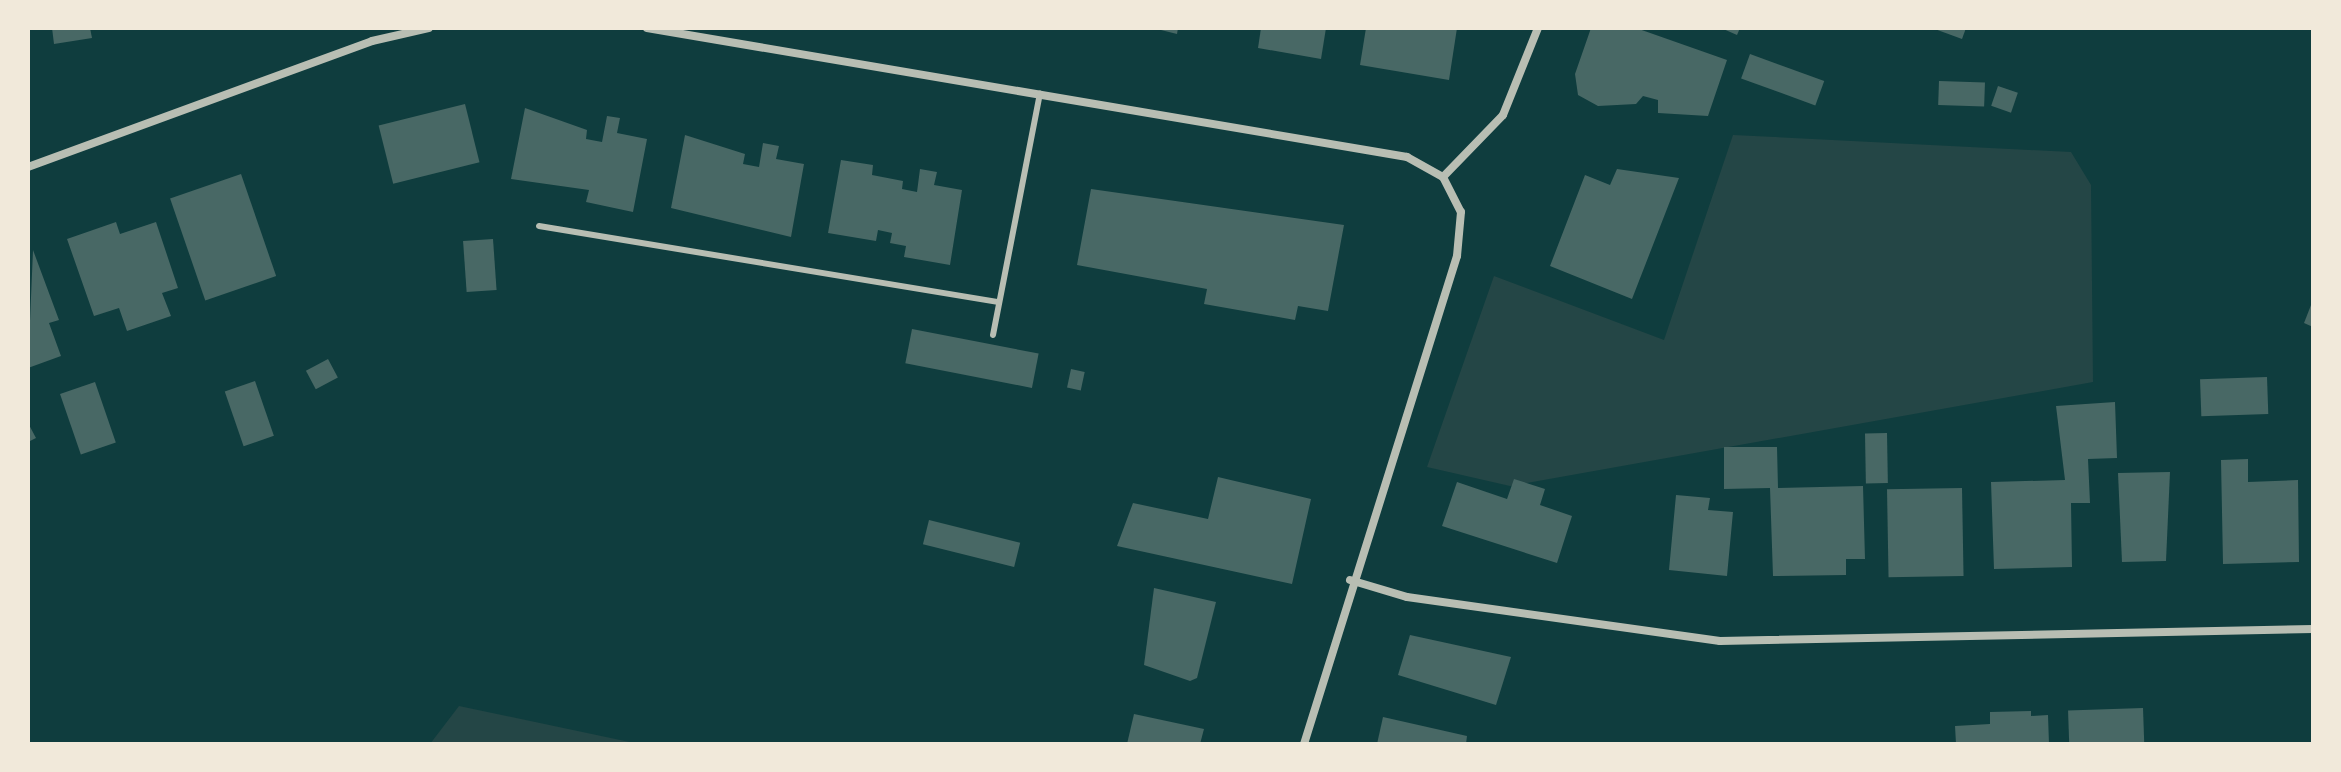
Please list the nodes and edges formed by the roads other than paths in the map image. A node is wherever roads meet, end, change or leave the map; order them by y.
1 (429, 28) edge
2 (647, 28) edge
3 (1538, 28) edge
4 (1040, 94) junction
5 (28, 167) edge
6 (1443, 177) junction
7 (539, 226) dead end
8 (999, 302) junction
9 (993, 335) dead end
10 (1350, 580) junction
11 (2313, 629) edge
12 (1304, 744) edge

1 - 5 street
2 - 4 street
3 - 6 street
4 - 6 street
4 - 8 lane
6 - 10 street
7 - 8 lane
8 - 9 lane
10 - 11 street
10 - 12 street

